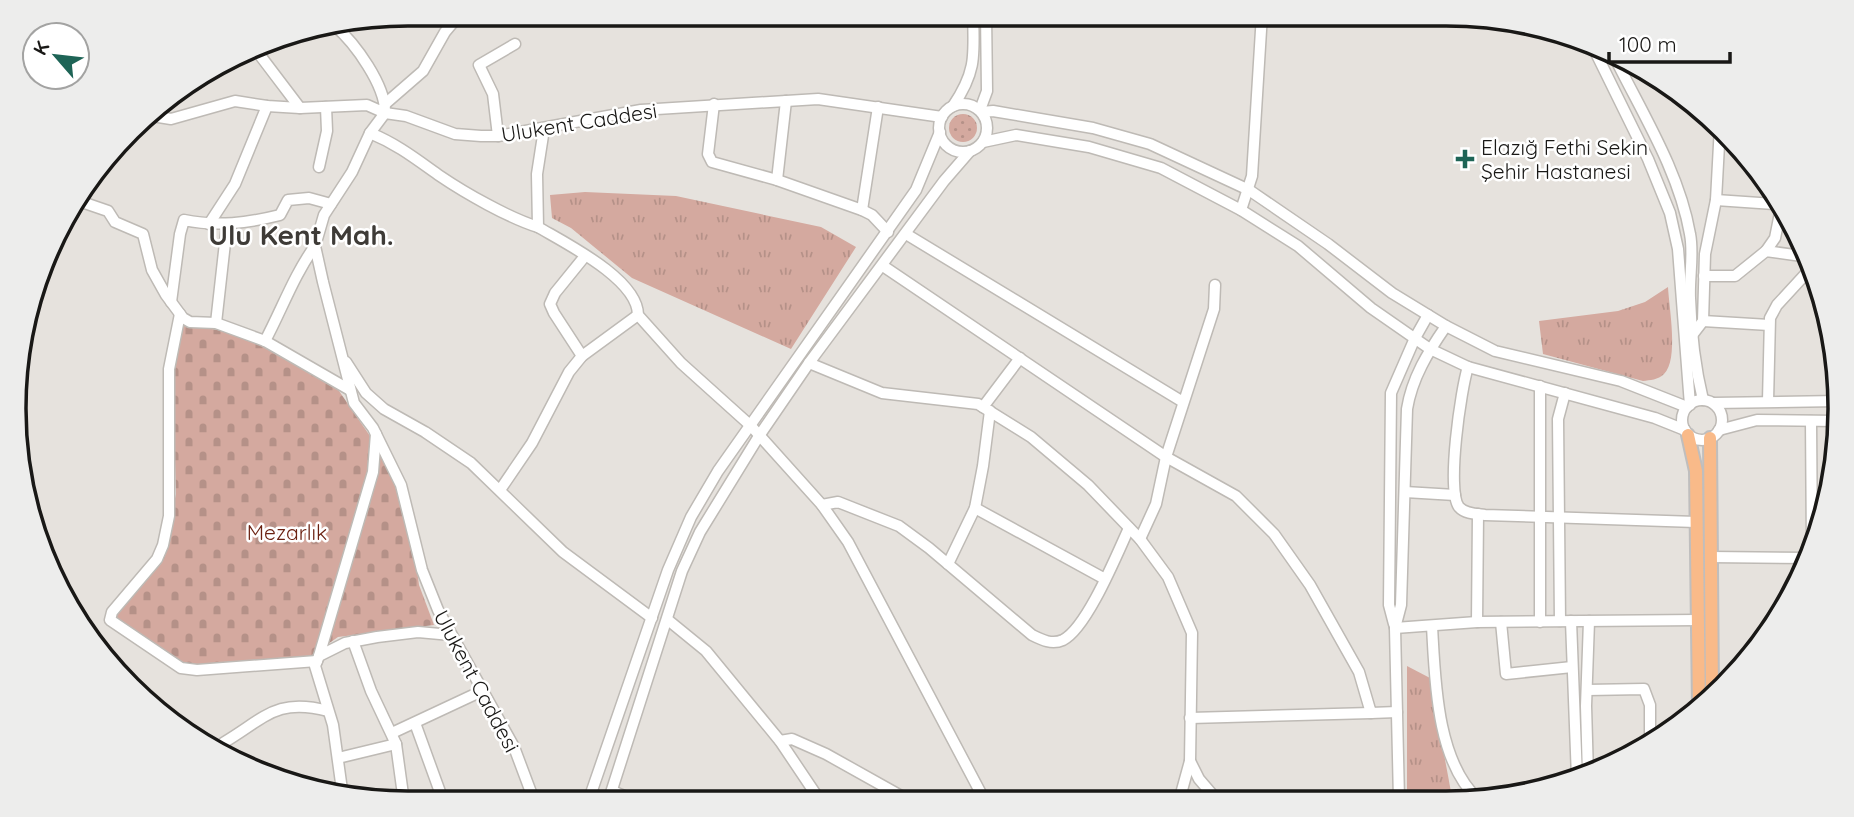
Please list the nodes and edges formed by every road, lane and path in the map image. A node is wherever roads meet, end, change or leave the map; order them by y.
1 (451, 26) edge
2 (973, 26) edge
3 (986, 26) edge
4 (1261, 26) edge
5 (341, 33) edge
6 (515, 44) dead end
7 (260, 56) edge
8 (1598, 58) edge
9 (1620, 69) edge
10 (786, 100) junction
11 (713, 104) junction
12 (267, 106) junction
13 (953, 106) junction
14 (326, 107) junction
15 (878, 107) junction
16 (300, 108) junction
17 (385, 108) junction
18 (981, 111) junction
19 (161, 117) edge
20 (942, 117) junction
21 (544, 129) junction
22 (370, 132) junction
23 (940, 132) junction
24 (498, 136) junction
25 (1719, 141) edge
26 (983, 142) junction
27 (970, 151) junction
28 (319, 167) dead end
29 (777, 180) junction
30 (1249, 190) junction
31 (1716, 200) junction
32 (86, 203) edge
33 (331, 204) junction
34 (1768, 204) edge
35 (1241, 209) junction
36 (862, 210) junction
37 (1779, 220) edge
38 (209, 224) junction
39 (227, 225) junction
40 (538, 226) junction
41 (888, 232) junction
42 (906, 233) junction
43 (315, 246) junction
44 (1766, 251) junction
45 (1796, 255) edge
46 (585, 256) junction
47 (883, 266) junction
48 (1704, 276) junction
49 (1804, 276) edge
50 (1215, 285) dead end
51 (171, 302) junction
52 (180, 314) junction
53 (638, 315) junction
54 (1428, 315) junction
55 (1703, 321) junction
56 (216, 323) junction
57 (1769, 325) junction
58 (1446, 326) junction
59 (1693, 334) junction
60 (1415, 338) junction
61 (265, 341) junction
62 (1430, 349) junction
63 (342, 356) junction
64 (582, 356) junction
65 (1020, 358) junction
66 (808, 363) junction
67 (1468, 367) junction
68 (1540, 386) junction
69 (351, 390) junction
70 (1565, 393) junction
71 (1768, 401) junction
72 (1828, 401) edge
73 (1183, 402) junction
74 (1708, 402) junction
75 (1688, 406) junction
76 (986, 409) junction
77 (1811, 421) junction
78 (1828, 421) edge
79 (751, 426) junction
80 (1686, 432) junction
81 (376, 433) junction
82 (1715, 434) junction
83 (759, 436) junction
84 (1166, 457) junction
85 (500, 490) junction
86 (1405, 492) junction
87 (1455, 495) junction
88 (822, 505) junction
89 (975, 508) junction
90 (1478, 514) junction
91 (1538, 517) junction
92 (1812, 517) edge
93 (1558, 518) junction
94 (1696, 522) junction
95 (1129, 528) junction
96 (1140, 539) junction
97 (1710, 557) junction
98 (1798, 558) edge
99 (948, 564) junction
100 (1105, 579) junction
101 (652, 618) junction
102 (668, 620) junction
103 (1698, 620) junction
104 (1540, 621) junction
105 (1560, 621) junction
106 (1571, 621) junction
107 (1588, 621) junction
108 (1477, 622) junction
109 (1501, 622) junction
110 (1432, 625) junction
111 (1395, 628) junction
112 (451, 635) junction
113 (353, 641) junction
114 (318, 659) junction
115 (1572, 667) junction
116 (1712, 683) edge
117 (484, 690) junction
118 (1587, 690) junction
119 (1699, 695) edge
120 (328, 711) junction
121 (1397, 712) junction
122 (1371, 713) junction
123 (1190, 718) junction
124 (415, 723) junction
125 (1650, 731) edge
126 (392, 733) junction
127 (780, 741) junction
128 (223, 743) dead end
129 (396, 744) junction
130 (338, 758) junction
131 (1190, 761) junction
132 (1588, 763) edge
133 (1577, 767) edge
134 (341, 784) edge
135 (1472, 790) edge
136 (402, 791) edge
137 (440, 791) edge
138 (530, 791) edge
139 (592, 791) edge
140 (612, 791) edge
141 (814, 791) edge
142 (891, 791) edge
143 (980, 791) edge
144 (1182, 791) edge
145 (1209, 791) edge
146 (1399, 791) edge

1 - 17 street
2 - 13 street
3 - 18 street
4 - 30 street
5 - 17 street
6 - 24 street
7 - 16 street
8 - 75 street
9 - 59 street
10 - 11 street, Ulukent Caddesi
10 - 15 street, Ulukent Caddesi
10 - 29 street
11 - 21 street, Ulukent Caddesi
11 - 29 street
12 - 16 street, Ulukent Caddesi
12 - 19 street, Ulukent Caddesi
12 - 38 street
13 - 18 street
13 - 20 street
14 - 16 street, Ulukent Caddesi
14 - 17 street, Ulukent Caddesi
14 - 28 street
15 - 20 street, Ulukent Caddesi
15 - 36 street
17 - 22 street
17 - 24 street, Ulukent Caddesi
18 - 26 street
18 - 30 street
20 - 23 street
21 - 24 street, Ulukent Caddesi
21 - 40 street
22 - 33 street
22 - 40 street
23 - 27 street
23 - 41 street
25 - 31 street
26 - 27 street
26 - 35 street
27 - 42 street
29 - 36 street
30 - 35 street
30 - 54 street
31 - 34 street
31 - 48 street
32 - 51 street
33 - 39 street
33 - 43 street
35 - 60 street
36 - 41 street
37 - 44 street
38 - 39 street
38 - 51 street
39 - 56 street
40 - 46 street
41 - 79 street
42 - 47 street
42 - 73 street
43 - 61 street
43 - 63 street, Ulukent Caddesi
44 - 45 street
44 - 48 street
46 - 53 street
46 - 64 street
47 - 65 street
47 - 66 street
48 - 55 street
49 - 57 street
50 - 73 street
51 - 52 street
52 - 56 street
52 - 114 street
53 - 64 street
53 - 79 street
54 - 58 street
54 - 60 street
55 - 57 street
55 - 59 street
56 - 61 street
57 - 71 street
58 - 62 street
58 - 75 street
59 - 74 street
60 - 62 street
60 - 111 street
61 - 69 street
62 - 67 street
62 - 86 street
63 - 69 street, Ulukent Caddesi
63 - 85 street
64 - 85 street
65 - 76 street
65 - 84 street
66 - 76 street
66 - 83 street
67 - 68 street
67 - 87 street
68 - 70 street
68 - 91 street
69 - 81 street, Ulukent Caddesi
70 - 80 street
70 - 93 street
71 - 72 street
71 - 74 street
73 - 84 street
74 - 75 street
74 - 82 street
75 - 80 street
76 - 89 street
76 - 95 street
77 - 78 street
77 - 82 street
77 - 92 street
79 - 83 street
79 - 101 street
80 - 82 street
80 - 94 main road
81 - 112 street, Ulukent Caddesi
81 - 114 street
82 - 97 main road
83 - 88 street
83 - 102 street
84 - 96 street
84 - 122 street
85 - 101 street
86 - 87 street
86 - 111 street
87 - 90 street
88 - 99 street
88 - 143 street
89 - 99 street
89 - 100 street
90 - 91 street
90 - 108 street
91 - 93 street
91 - 104 street
93 - 94 street
93 - 105 street
94 - 103 main road
95 - 96 street
95 - 100 street
96 - 123 street
97 - 98 street
97 - 116 main road
99 - 100 street
101 - 139 street
102 - 127 street
102 - 140 street
103 - 107 street
103 - 119 main road
104 - 105 street
104 - 109 street
105 - 106 street
106 - 107 street
106 - 115 street
107 - 118 street
108 - 109 street
108 - 110 street
109 - 115 street
110 - 111 street
110 - 135 street
111 - 121 street
112 - 113 street
112 - 117 street, Ulukent Caddesi
113 - 114 street
113 - 126 street
114 - 120 street
115 - 133 street
117 - 124 street
117 - 138 street, Ulukent Caddesi
118 - 125 street
118 - 132 street
120 - 128 street
120 - 130 street
121 - 122 street
121 - 146 street
122 - 123 street
123 - 131 street
124 - 126 street
124 - 137 street
126 - 129 street
127 - 141 street
127 - 142 street
129 - 130 street
129 - 136 street
130 - 134 street
131 - 144 street
131 - 145 street

